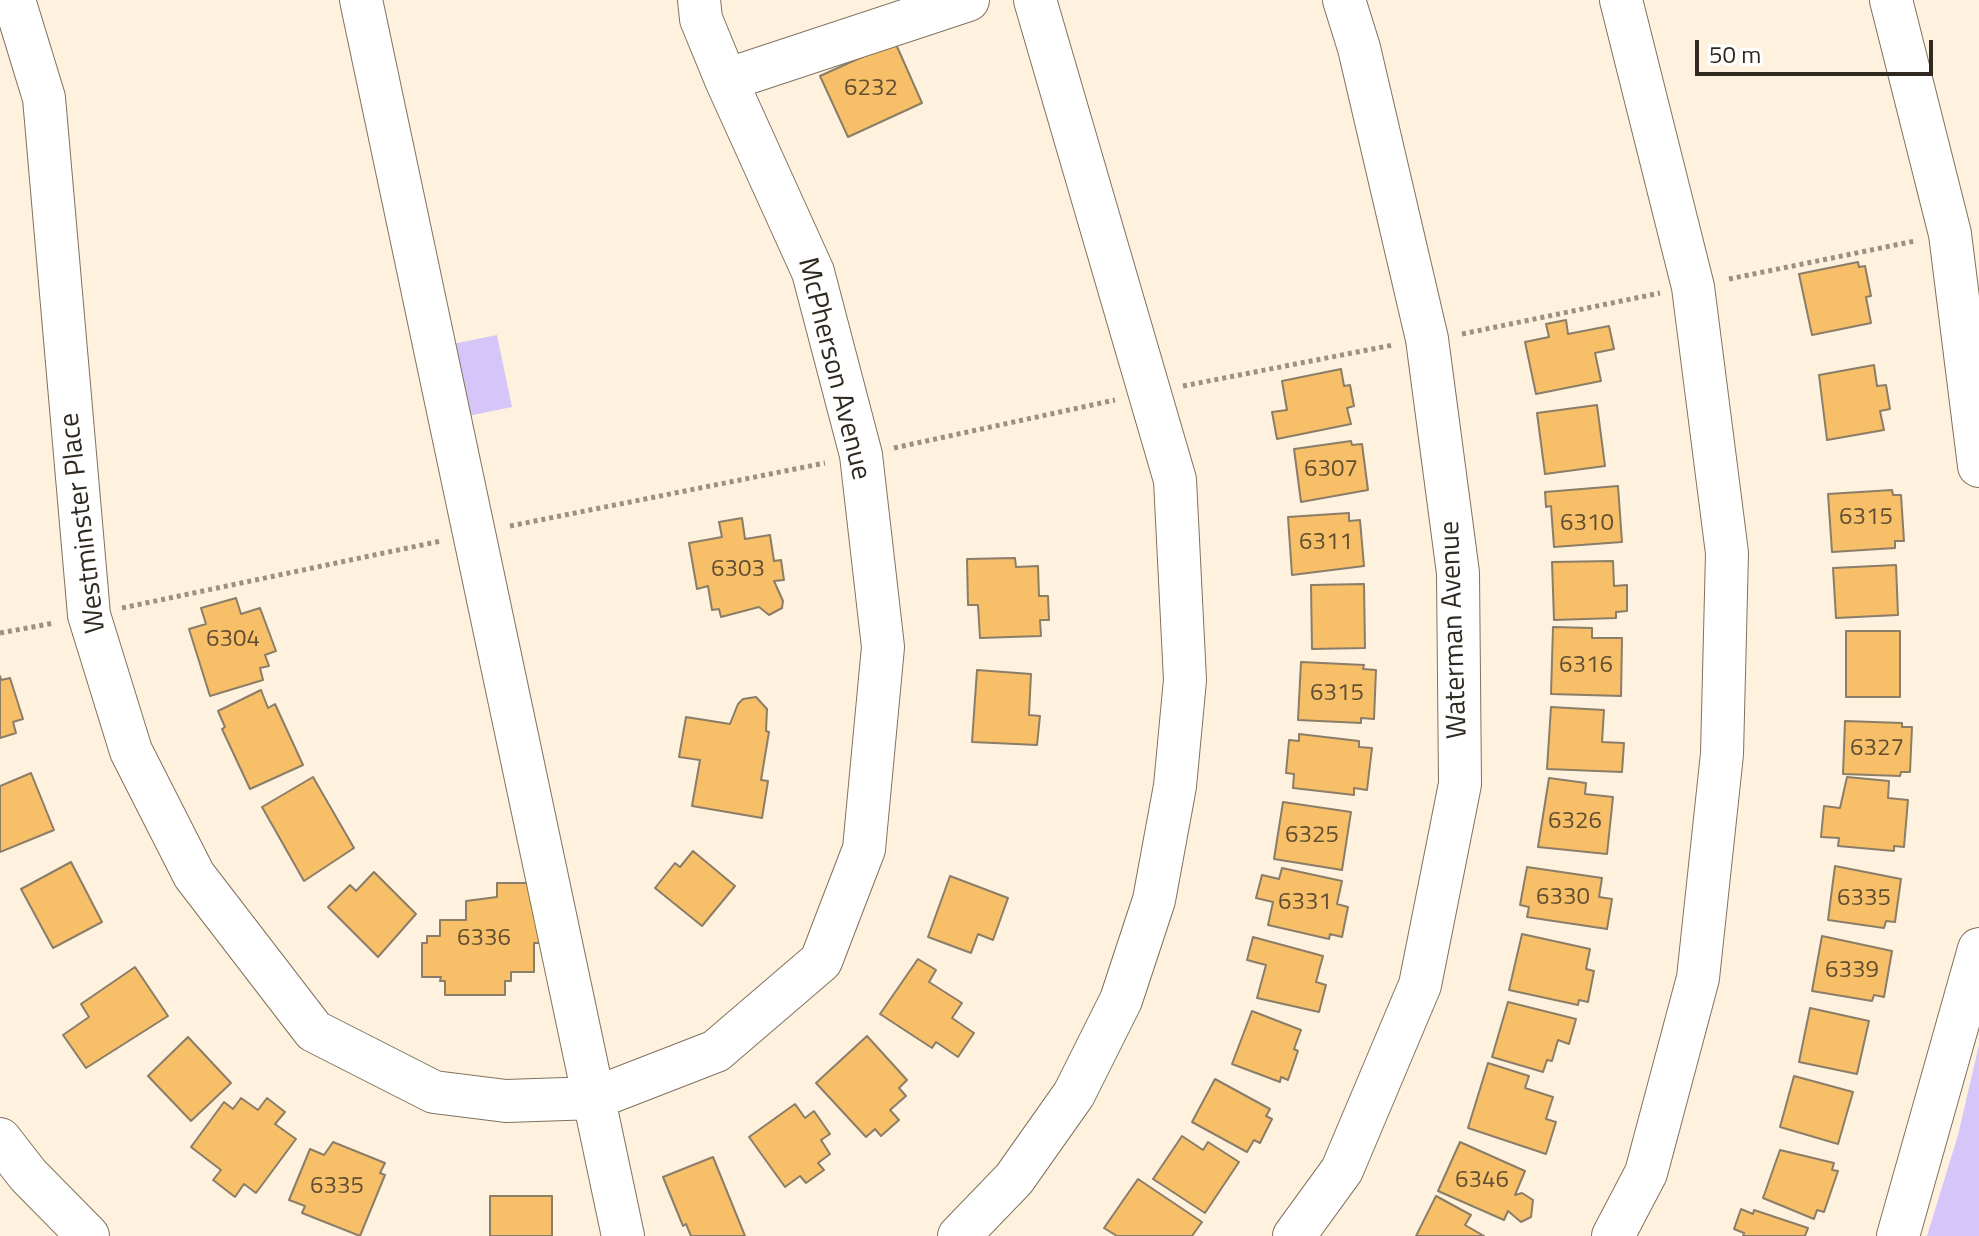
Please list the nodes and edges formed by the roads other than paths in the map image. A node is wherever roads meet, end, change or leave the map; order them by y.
1 (14, 0) edge
2 (361, 0) edge
3 (699, 0) edge
4 (968, 0) edge
5 (1035, 0) edge
6 (1344, 0) edge
7 (1621, 0) edge
8 (1891, 0) edge
9 (726, 80) junction
10 (1979, 466) edge
11 (1979, 949) edge
12 (595, 1098) junction
13 (0, 1139) edge
14 (88, 1236) edge
15 (623, 1236) edge
16 (959, 1236) edge
17 (1294, 1236) edge
18 (1613, 1236) edge
19 (1898, 1236) edge

1 - 12 street, Westminster Place
2 - 12 street
3 - 9 street, McPherson Avenue
4 - 9 street
5 - 16 street
6 - 17 street, Waterman Avenue
7 - 18 street
8 - 10 street
9 - 12 street, McPherson Avenue
11 - 19 street
12 - 15 street
13 - 14 street

